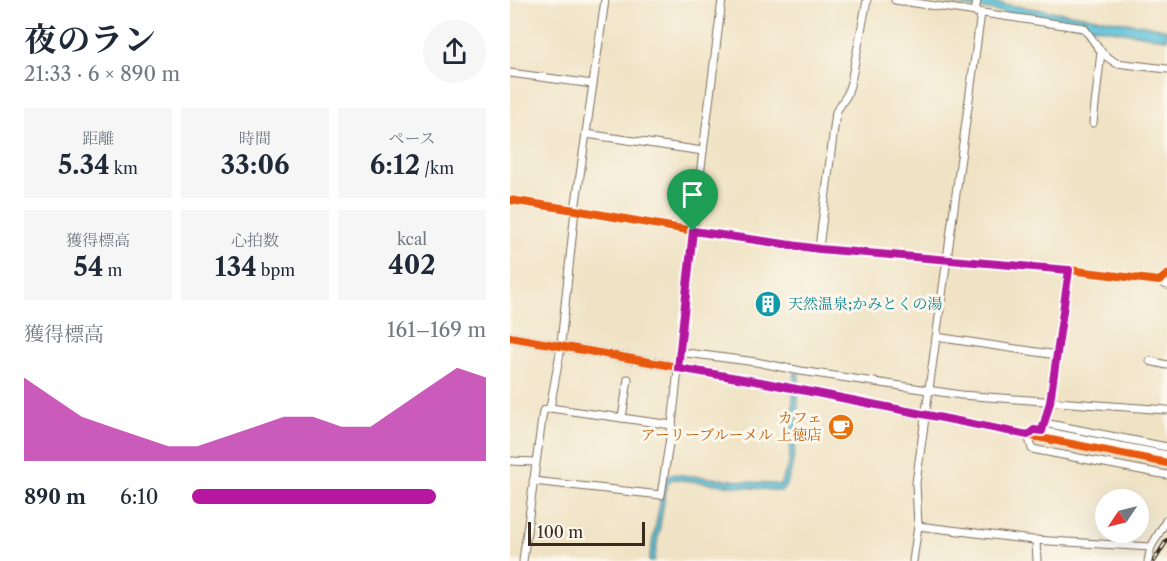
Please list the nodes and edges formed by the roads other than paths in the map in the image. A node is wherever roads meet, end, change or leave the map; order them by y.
1 (605, 0) edge
2 (722, 0) edge
3 (867, 0) edge
4 (895, 0) edge
5 (976, 0) edge
6 (978, 12) junction
7 (1101, 52) junction
8 (1167, 69) edge
9 (510, 73) edge
10 (593, 84) junction
11 (1093, 123) dead end
12 (586, 134) junction
13 (703, 151) junction
14 (510, 200) edge
15 (575, 210) junction
16 (693, 231) junction
17 (819, 249) junction
18 (945, 260) junction
19 (1069, 270) junction
20 (1167, 275) edge
21 (1159, 281) junction
22 (1167, 285) edge
23 (510, 337) edge
24 (936, 337) junction
25 (561, 346) junction
26 (679, 352) junction
27 (1057, 355) junction
28 (1150, 361) dead end
29 (1167, 364) edge
30 (678, 368) junction
31 (628, 379) dead end
32 (929, 389) junction
33 (1050, 402) junction
34 (550, 408) junction
35 (1167, 410) edge
36 (926, 416) junction
37 (622, 418) junction
38 (1044, 423) junction
39 (672, 426) junction
40 (1042, 431) junction
41 (1028, 435) junction
42 (1167, 447) edge
43 (1167, 455) edge
44 (510, 461) edge
45 (535, 462) junction
46 (1167, 464) edge
47 (1167, 475) edge
48 (534, 481) junction
49 (1167, 519) edge
50 (918, 526) junction
51 (1036, 540) junction
52 (1151, 547) junction
53 (523, 561) edge
54 (913, 561) edge
55 (1037, 561) edge
56 (1148, 561) edge

1 - 10 street
2 - 13 street
3 - 17 street
4 - 6 street
5 - 6 street
6 - 7 street
6 - 18 street
7 - 8 street
7 - 11 street
9 - 10 street
10 - 12 street
12 - 13 street
12 - 15 street
13 - 16 street
14 - 15 street
15 - 16 street
15 - 25 street
16 - 17 street
16 - 26 street
17 - 18 street
18 - 19 street
18 - 24 street
19 - 21 street
19 - 27 street
20 - 21 street
21 - 22 street
23 - 25 street
24 - 27 street
24 - 32 street
25 - 30 street
25 - 34 street
26 - 30 street
26 - 32 street
27 - 33 street
28 - 29 street
30 - 36 street
30 - 39 street
31 - 37 street
32 - 33 street
32 - 36 street
33 - 35 street
33 - 38 street
34 - 37 street
34 - 45 street
36 - 41 street
36 - 50 street
37 - 39 street
38 - 40 street
38 - 42 street
39 - 48 street
40 - 41 street
40 - 43 street
41 - 46 street
41 - 47 street
44 - 45 street
45 - 48 street
48 - 53 street
49 - 52 street
50 - 51 street
50 - 54 street
51 - 52 street
51 - 55 street
52 - 56 street

